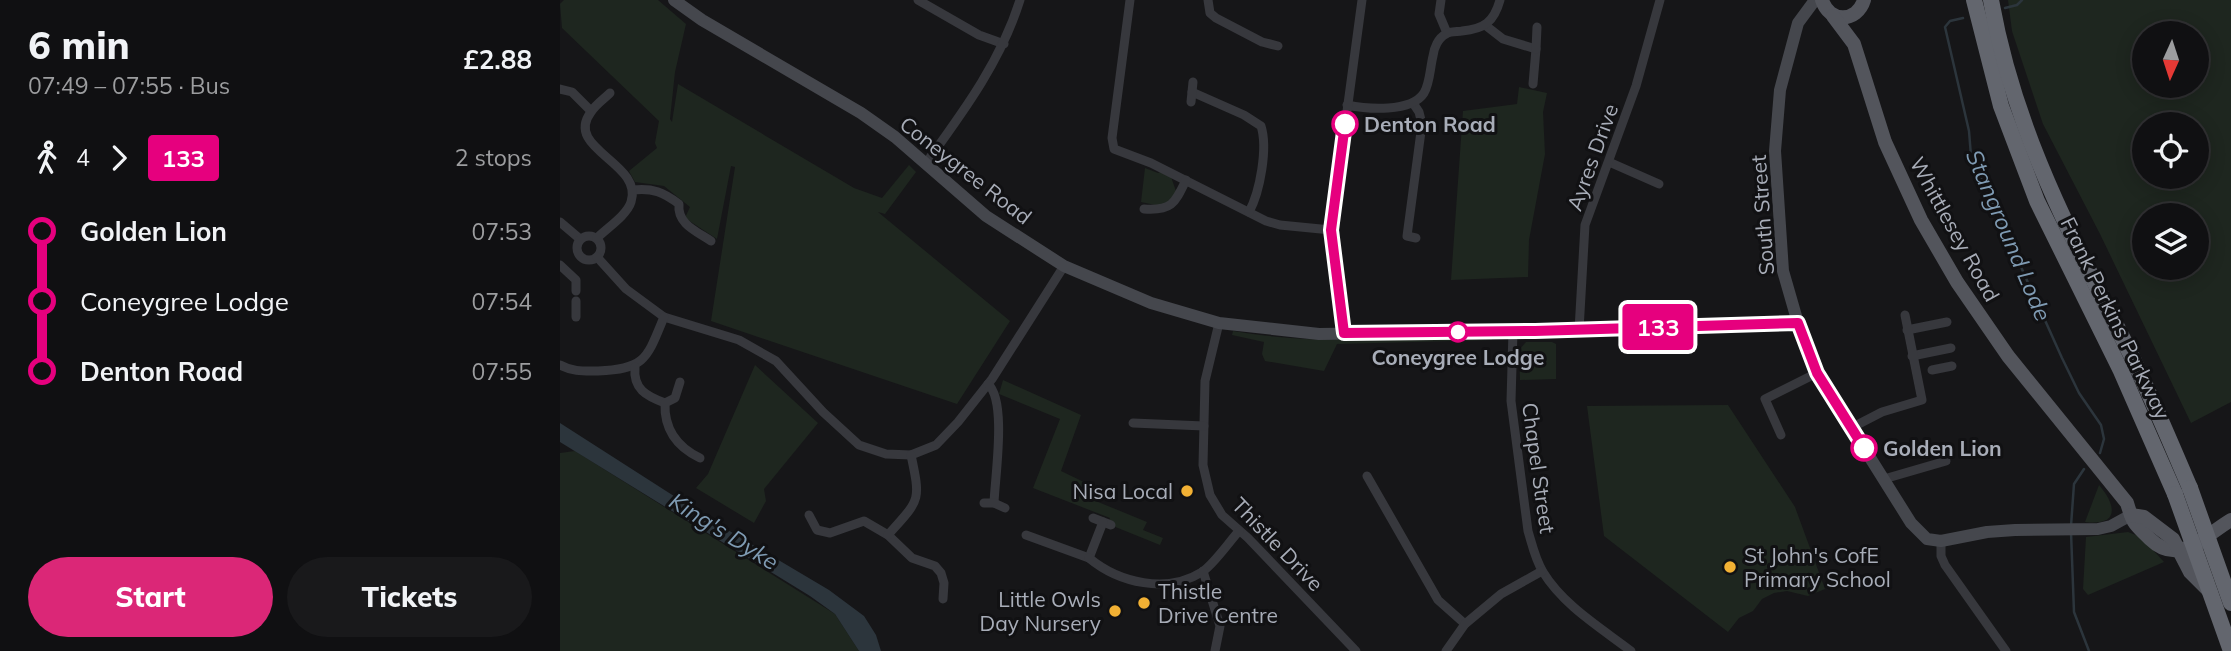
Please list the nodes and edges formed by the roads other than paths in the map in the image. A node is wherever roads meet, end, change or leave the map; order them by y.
1 (674, 0) edge
2 (918, 0) edge
3 (1020, 0) edge
4 (1130, 0) edge
5 (1208, 0) edge
6 (1362, 0) edge
7 (1441, 0) edge
8 (1500, 0) edge
9 (1660, 0) edge
10 (1815, 0) edge
11 (1822, 0) edge
12 (1968, 0) edge
13 (1974, 0) edge
14 (1991, 0) edge
15 (1863, 5) edge
16 (1831, 15) junction
17 (1978, 22) junction
18 (1798, 23) junction
19 (1485, 25) junction
20 (1537, 27) dead end
21 (1447, 33) junction
22 (1004, 44) junction
23 (1854, 44) junction
24 (1278, 46) dead end
25 (1536, 49) junction
26 (1533, 84) dead end
27 (560, 89) edge
28 (610, 93) dead end
29 (1191, 102) dead end
30 (1413, 103) junction
31 (1347, 105) junction
32 (591, 111) junction
33 (1609, 162) junction
34 (926, 163) junction
35 (1186, 180) junction
36 (1659, 184) dead end
37 (633, 190) junction
38 (1144, 209) dead end
39 (1249, 212) junction
40 (560, 222) edge
41 (1331, 230) junction
42 (597, 238) junction
43 (1416, 238) dead end
44 (580, 239) junction
45 (711, 242) dead end
46 (581, 257) junction
47 (597, 257) junction
48 (1064, 266) junction
49 (564, 268) edge
50 (1905, 315) dead end
51 (576, 317) dead end
52 (664, 317) junction
53 (1947, 322) dead end
54 (1219, 323) junction
55 (1798, 323) junction
56 (1579, 330) junction
57 (1908, 330) junction
58 (1513, 331) junction
59 (1344, 333) junction
60 (1951, 348) dead end
61 (1912, 356) junction
62 (560, 365) edge
63 (1952, 366) dead end
64 (635, 367) junction
65 (1924, 372) junction
66 (1817, 373) junction
67 (680, 382) dead end
68 (988, 384) junction
69 (665, 403) junction
70 (1133, 423) dead end
71 (1204, 426) junction
72 (1851, 428) junction
73 (1782, 435) dead end
74 (911, 455) junction
75 (700, 458) dead end
76 (1946, 461) dead end
77 (1367, 476) dead end
78 (1884, 479) junction
79 (2182, 491) junction
80 (1005, 508) dead end
81 (809, 515) dead end
82 (2130, 516) junction
83 (1093, 518) dead end
84 (2231, 520) edge
85 (1239, 531) junction
86 (888, 535) junction
87 (1026, 535) dead end
88 (1941, 541) junction
89 (2181, 551) junction
90 (1089, 558) junction
91 (1203, 571) junction
92 (1542, 571) junction
93 (943, 599) dead end
94 (2231, 603) edge
95 (2231, 610) edge
96 (1465, 624) junction
97 (1215, 651) edge
98 (1356, 651) edge
99 (1446, 651) edge
100 (1631, 651) edge
101 (2006, 651) edge
102 (2231, 651) edge

1 - 34 street, Coneygree Road
2 - 22 street
3 - 22 street
4 - 35 street
5 - 24 street
6 - 31 street
7 - 21 street
8 - 19 street
9 - 33 street, Ayres Drive
10 - 18 street, South Street
11 - 16 main road, Whittlesey Road
12 - 17 highway
13 - 17 highway, Frank Perkins Parkway
14 - 79 highway, Frank Perkins Parkway
15 - 16 main road
15 - 23 main road, Whittlesey Road
16 - 18 street
16 - 23 main road, Whittlesey Road
17 - 79 highway, Frank Perkins Parkway
18 - 55 street, South Street
19 - 21 street
19 - 25 street
20 - 25 street
21 - 30 street
22 - 34 street
23 - 82 main road, Whittlesey Road
25 - 26 street
27 - 32 street
28 - 32 street
29 - 39 street
30 - 31 street
30 - 43 street
31 - 41 street
32 - 37 street
33 - 36 street
33 - 56 street, Ayres Drive
34 - 48 street, Coneygree Road
35 - 38 street
35 - 39 street
37 - 42 street
37 - 45 street
39 - 41 street
40 - 44 street
41 - 59 street
42 - 44 street
42 - 47 street
44 - 46 street
46 - 47 street
46 - 49 street
47 - 52 street
48 - 54 street, Coneygree Road
48 - 68 street
49 - 51 street
50 - 57 street
52 - 64 street
52 - 74 street
53 - 57 street
54 - 59 street, Coneygree Road
54 - 71 street, Thistle Drive
55 - 56 street, Coneygree Road
55 - 66 street, South Street
56 - 58 street, Coneygree Road
57 - 61 street
58 - 59 street, Coneygree Road
58 - 92 street, Chapel Street
60 - 61 street
61 - 65 street
62 - 64 street
63 - 65 street
64 - 69 street
65 - 72 street
66 - 72 street, South Street
66 - 73 street
67 - 69 street
68 - 74 street
68 - 80 street
69 - 75 street
70 - 71 street
71 - 85 street, Thistle Drive
72 - 78 street, South Street
74 - 86 street
76 - 78 street
77 - 96 street
78 - 88 street, South Street
79 - 94 highway, Frank Perkins Parkway, bridge
79 - 102 highway, Frank Perkins Parkway, bridge
81 - 86 street
82 - 88 street
82 - 89 main road, Whittlesey Road
83 - 90 street
84 - 89 main road
85 - 91 street
85 - 98 street, Thistle Drive
86 - 93 street
87 - 90 street
88 - 101 street
89 - 95 main road
90 - 91 street
91 - 97 street
92 - 96 street
92 - 100 street, Chapel Street
96 - 99 street

